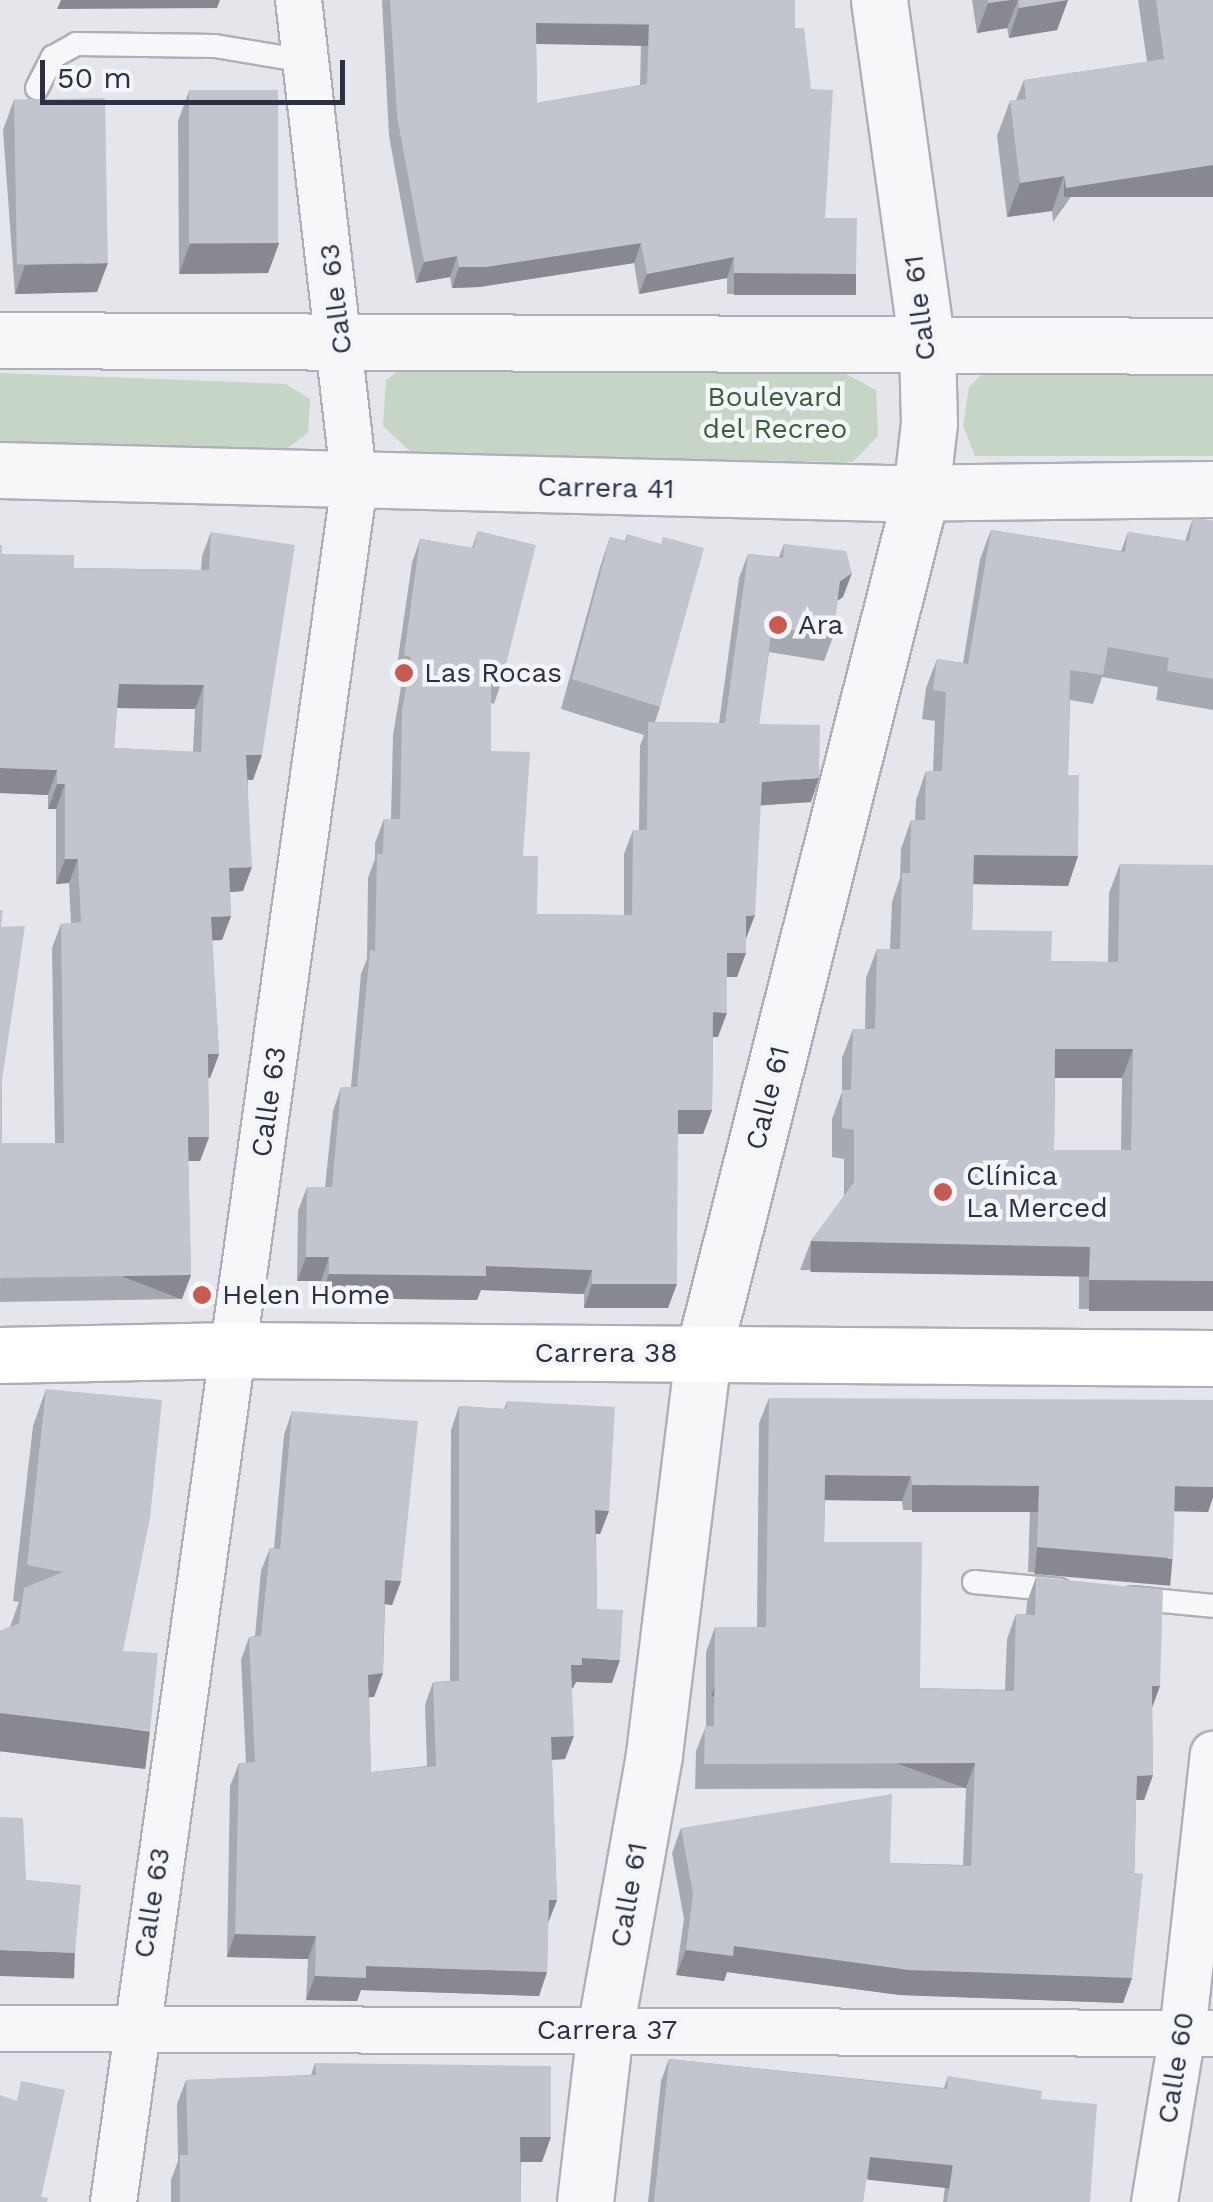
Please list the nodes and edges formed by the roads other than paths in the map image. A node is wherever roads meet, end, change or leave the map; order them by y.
1 (298, 0) edge
2 (879, 0) edge
3 (306, 61) junction
4 (38, 88) dead end
5 (0, 340) edge
6 (342, 346) junction
7 (927, 346) junction
8 (1213, 346) edge
9 (0, 470) edge
10 (354, 483) junction
11 (1213, 490) edge
12 (921, 493) junction
13 (234, 1350) junction
14 (704, 1354) junction
15 (0, 1355) edge
16 (1213, 1358) edge
17 (974, 1582) dead end
18 (1213, 1606) edge
19 (1213, 1754) edge
20 (0, 2028) edge
21 (133, 2028) junction
22 (605, 2030) junction
23 (1198, 2033) edge
24 (113, 2202) edge
25 (585, 2202) edge
26 (1154, 2202) edge

1 - 3 street, Calle 63
2 - 7 street, Calle 61
3 - 4 lane
3 - 6 street, Calle 63
5 - 6 street
6 - 7 street
6 - 10 street, Calle 63
7 - 8 street
7 - 12 street, Calle 61
9 - 10 street, Carrera 41
10 - 12 street, Carrera 41
10 - 13 street, Calle 63
11 - 12 street, Carrera 41
12 - 14 street, Calle 61
13 - 14 main road, Carrera 38
13 - 15 main road, Carrera 38
13 - 21 street, Calle 63
14 - 16 main road, Carrera 38
14 - 22 street, Calle 61
17 - 18 lane
19 - 23 street, Calle 60
20 - 21 street, Carrera 37
21 - 22 street, Carrera 37
21 - 24 street, Calle 63
22 - 23 street, Carrera 37
22 - 25 street, Calle 61
23 - 26 street, Calle 60

